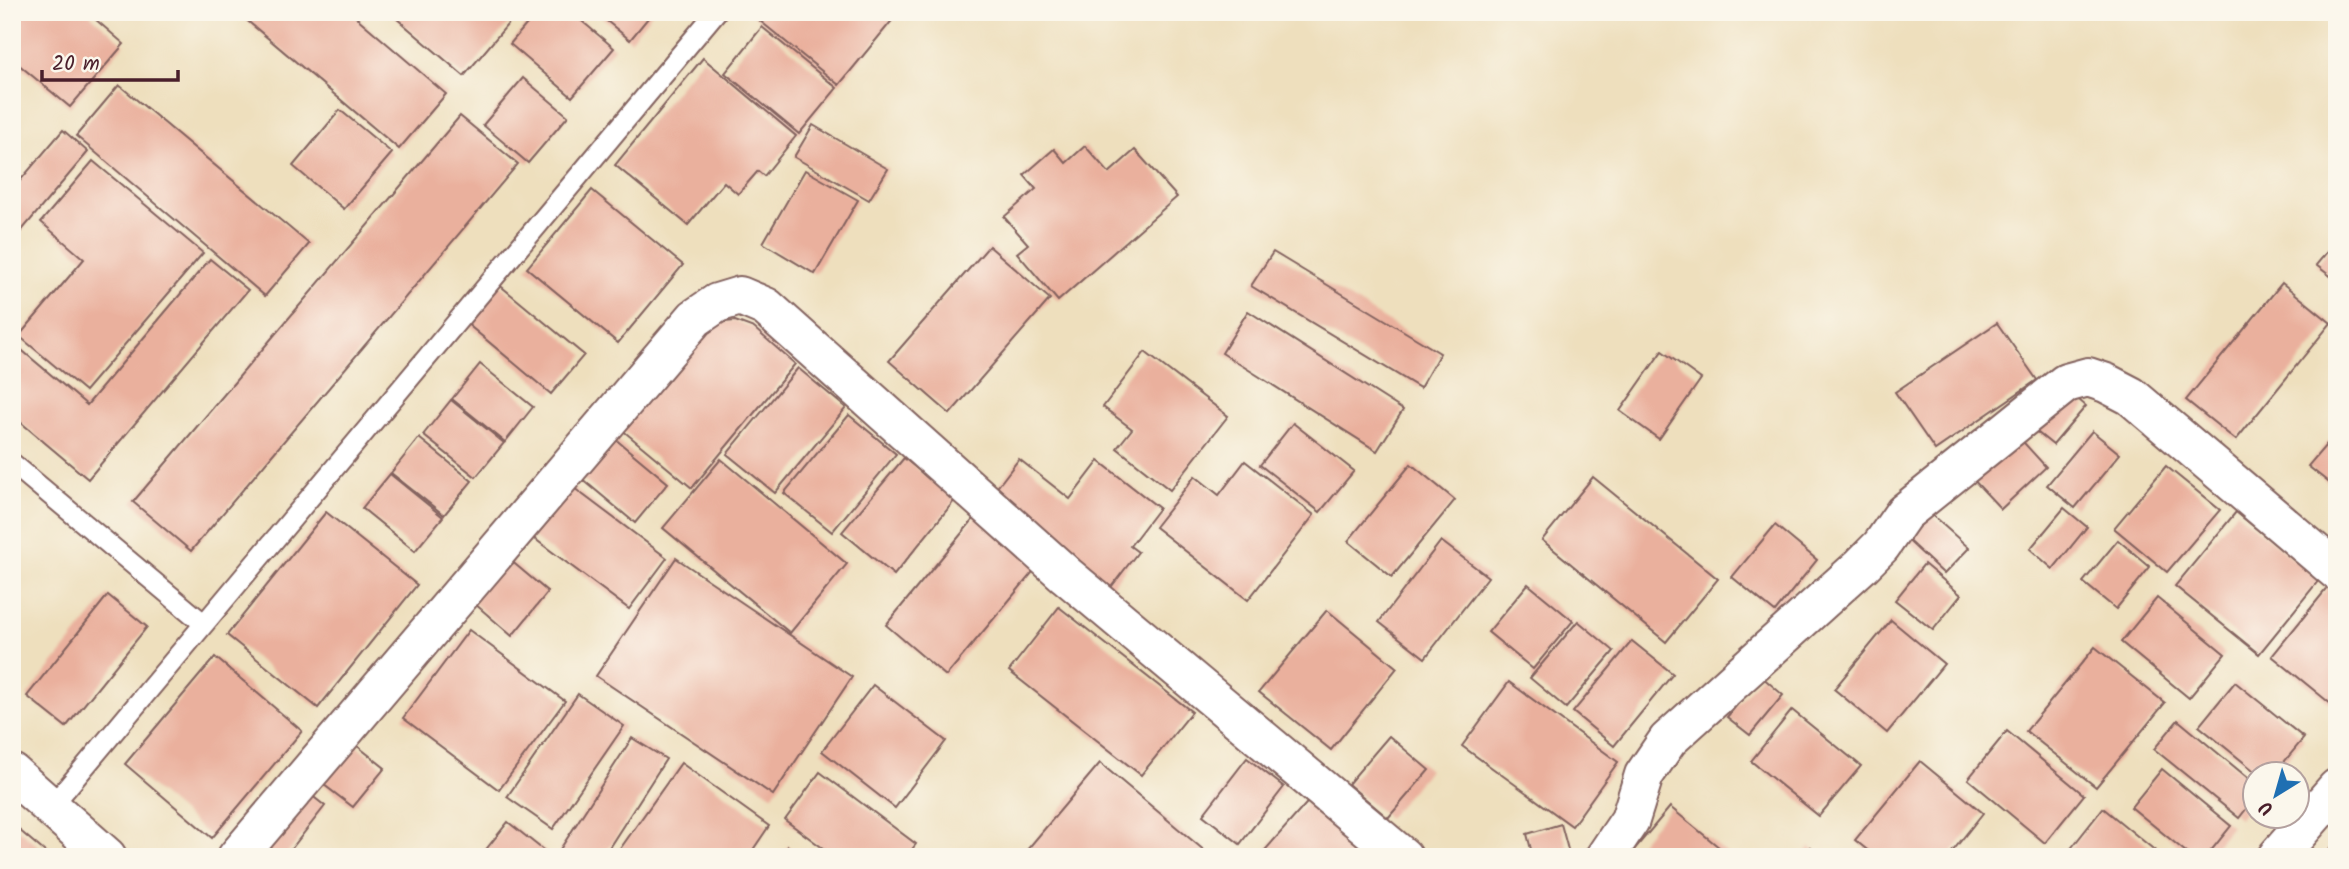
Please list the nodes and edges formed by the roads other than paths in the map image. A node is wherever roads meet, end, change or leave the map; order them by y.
1 (716, 12) edge
2 (12, 463) edge
3 (2337, 571) edge
4 (203, 623) junction
5 (12, 773) edge
6 (2337, 788) edge
7 (51, 807) junction
8 (107, 857) edge
9 (237, 857) edge
10 (1403, 857) edge
11 (1605, 857) edge
12 (2277, 857) edge

1 - 4 lane
2 - 4 lane
3 - 11 street
4 - 7 lane
5 - 7 street
6 - 12 street
7 - 8 street
9 - 10 street

